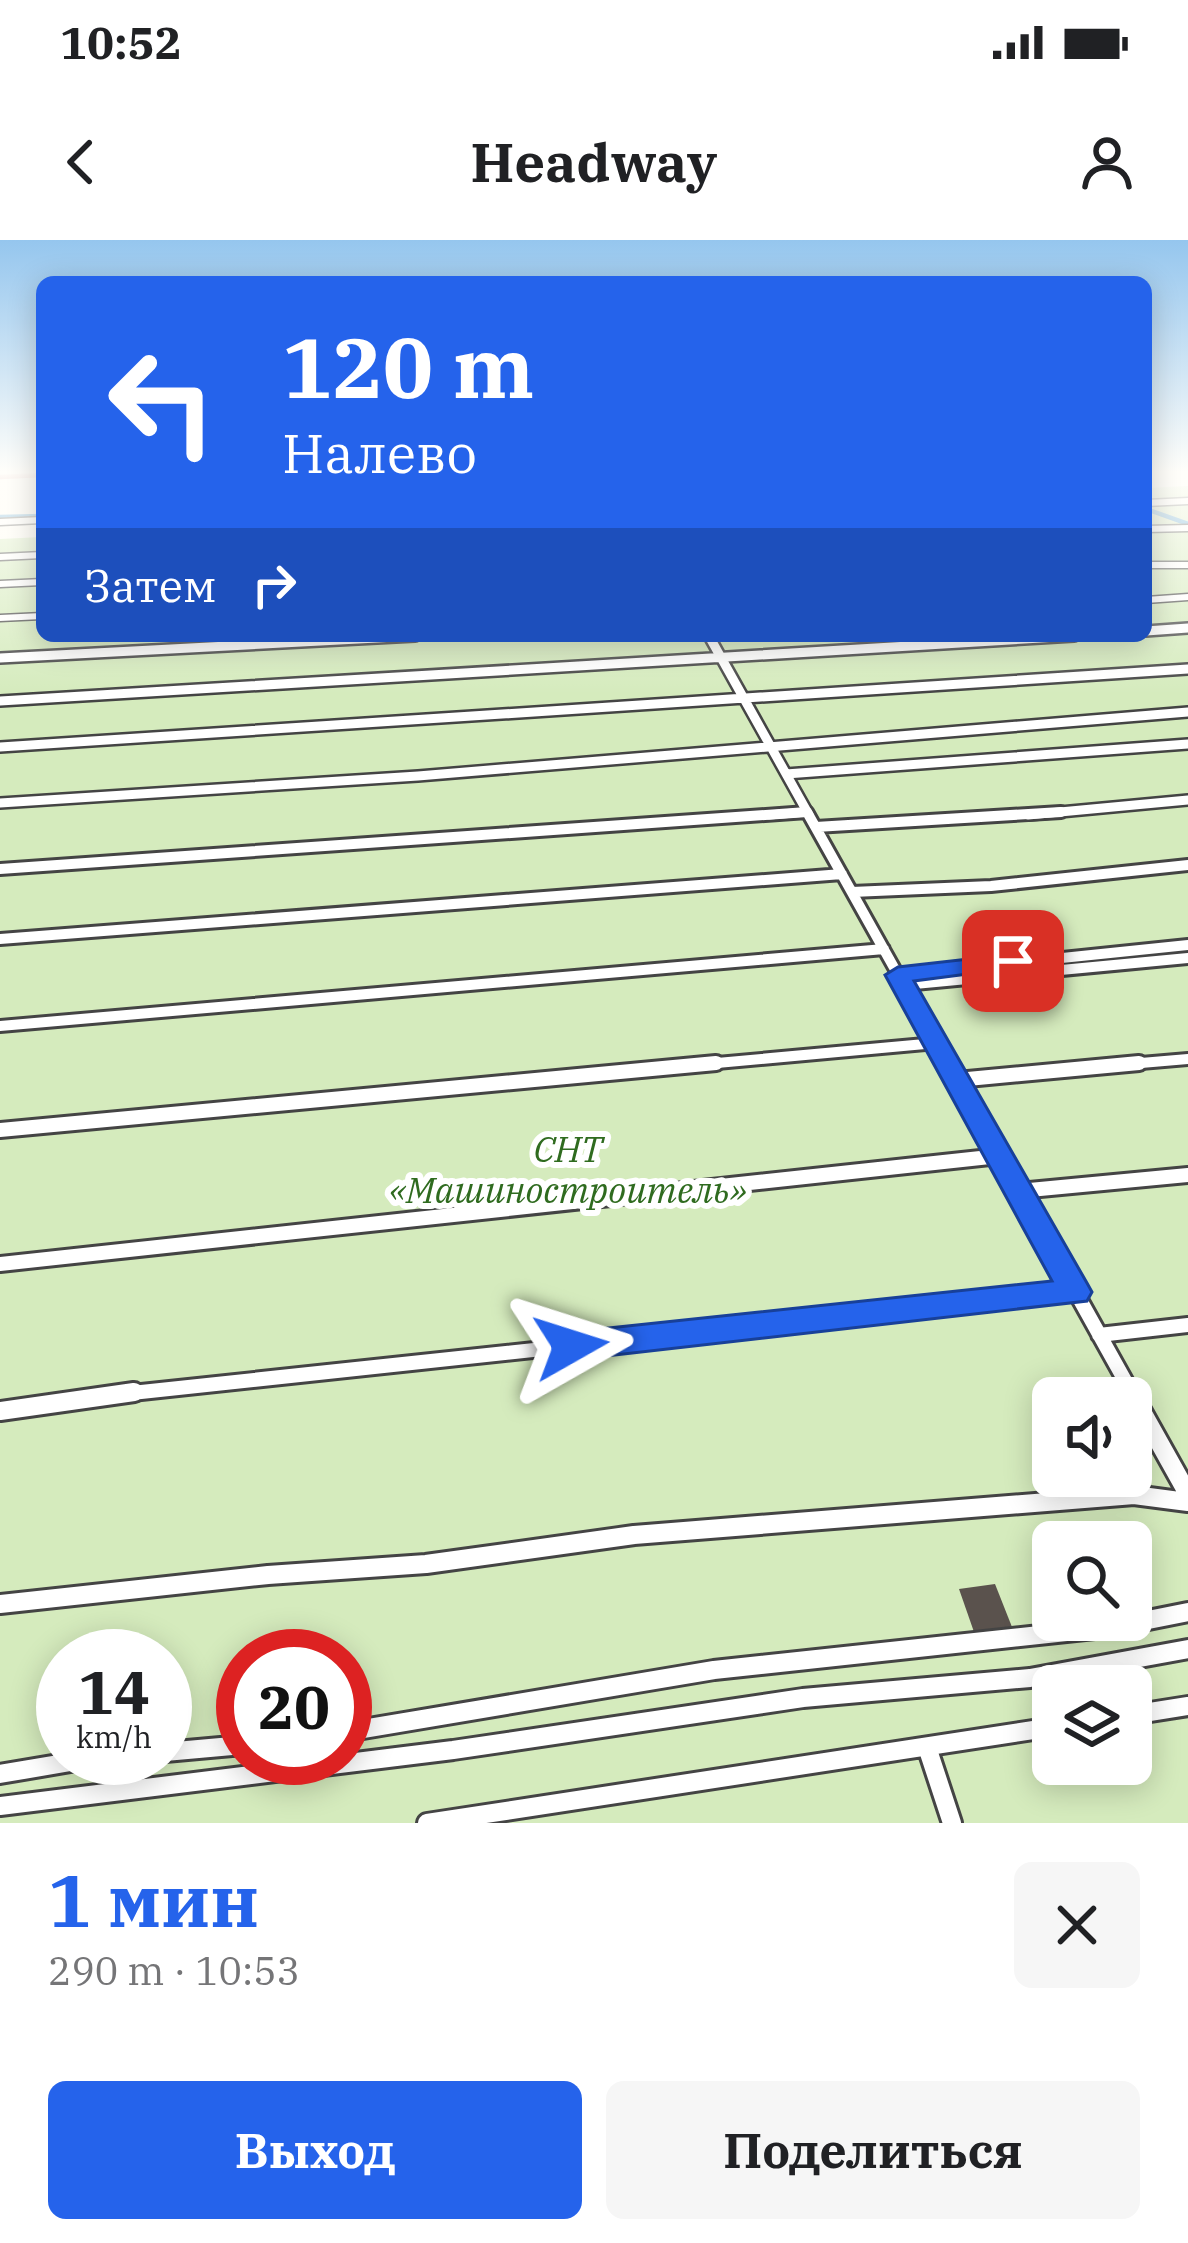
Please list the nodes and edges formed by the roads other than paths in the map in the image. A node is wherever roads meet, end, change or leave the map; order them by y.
1 (36, 555) edge
2 (0, 557) edge
3 (1152, 565) edge
4 (1188, 565) edge
5 (36, 581) edge
6 (0, 584) edge
7 (1188, 597) edge
8 (1152, 600) edge
9 (36, 616) edge
10 (0, 618) edge
11 (1188, 628) edge
12 (1152, 631) edge
13 (302, 642) edge
14 (712, 642) edge
15 (982, 642) edge
16 (0, 658) edge
17 (721, 659) junction
18 (1188, 669) edge
19 (743, 699) junction
20 (0, 701) edge
21 (1188, 712) edge
22 (1188, 744) edge
23 (771, 746) junction
24 (0, 747) edge
25 (786, 774) junction
26 (1188, 800) edge
27 (0, 803) edge
28 (807, 812) junction
29 (816, 827) junction
30 (1188, 865) edge
31 (0, 869) edge
32 (842, 874) junction
33 (852, 892) junction
34 (0, 938) edge
35 (1188, 945) edge
36 (884, 949) junction
37 (1188, 958) edge
38 (901, 980) junction
39 (0, 1026) edge
40 (936, 1042) junction
41 (1188, 1059) edge
42 (957, 1080) junction
43 (0, 1130) edge
44 (999, 1156) junction
45 (1188, 1175) edge
46 (1019, 1191) junction
47 (0, 1264) edge
48 (1075, 1292) junction
49 (1188, 1324) edge
50 (1099, 1335) junction
51 (0, 1411) edge
52 (1188, 1498) edge
53 (0, 1604) edge
54 (1188, 1612) edge
55 (1188, 1649) edge
56 (1188, 1706) edge
57 (1152, 1712) edge
58 (372, 1727) edge
59 (1032, 1730) edge
60 (927, 1747) junction
61 (36, 1768) edge
62 (0, 1774) edge
63 (0, 1806) edge
64 (542, 1814) edge
65 (428, 1823) edge
66 (952, 1823) edge

1 - 2 lane
3 - 4 lane
5 - 6 lane
7 - 8 lane
9 - 10 lane
11 - 12 lane
13 - 16 lane
14 - 17 lane
15 - 17 lane
17 - 19 lane
17 - 20 lane
18 - 19 lane
19 - 23 lane
19 - 24 lane
21 - 23 lane
22 - 25 lane
23 - 25 lane
23 - 27 lane
25 - 28 lane
26 - 29 lane
28 - 29 lane
28 - 31 lane
29 - 32 lane
30 - 33 lane
32 - 33 lane
32 - 34 lane
33 - 36 lane
35 - 38 lane
36 - 38 lane
36 - 39 lane
37 - 38 lane
38 - 40 lane
40 - 42 lane
40 - 43 lane
41 - 42 lane
42 - 44 lane
44 - 46 lane
44 - 47 lane
45 - 46 lane
46 - 48 lane
48 - 50 lane
48 - 51 lane
49 - 50 lane
50 - 52 lane
52 - 53 lane
54 - 58 lane
55 - 63 lane
56 - 57 lane
59 - 60 lane
60 - 64 lane
60 - 66 lane
61 - 62 lane
64 - 65 lane

